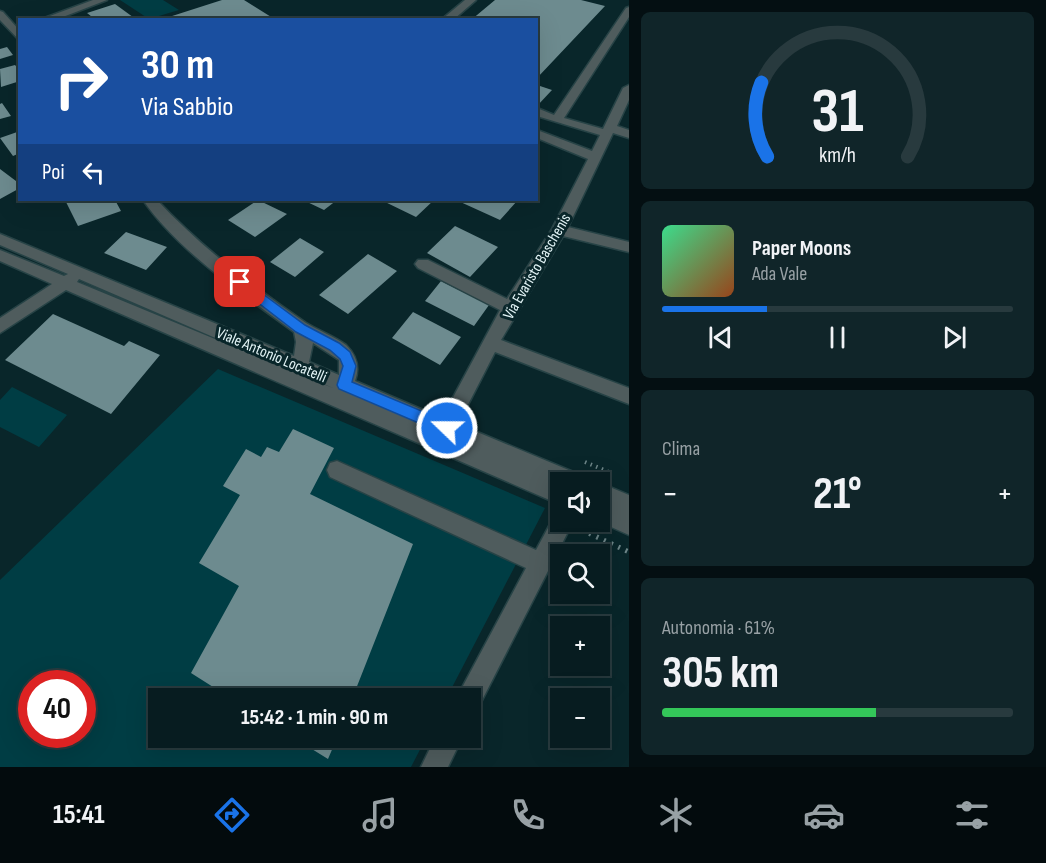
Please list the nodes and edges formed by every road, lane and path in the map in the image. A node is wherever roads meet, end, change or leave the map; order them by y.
1 (102, 0) edge
2 (471, 0) edge
3 (622, 0) edge
4 (629, 2) edge
5 (629, 10) edge
6 (0, 14) edge
7 (50, 18) edge
8 (448, 18) edge
9 (15, 33) edge
10 (629, 88) edge
11 (538, 112) edge
12 (557, 120) junction
13 (607, 130) junction
14 (538, 134) edge
15 (629, 134) edge
16 (595, 157) junction
17 (151, 201) edge
18 (559, 230) junction
19 (0, 239) edge
20 (629, 247) edge
21 (0, 255) edge
22 (423, 264) dead end
23 (81, 273) junction
24 (65, 283) junction
25 (510, 308) junction
26 (0, 326) edge
27 (301, 329) junction
28 (491, 343) junction
29 (293, 372) junction
30 (340, 392) junction
31 (629, 396) edge
32 (444, 436) junction
33 (337, 470) dead end
34 (550, 474) edge
35 (550, 489) edge
36 (610, 497) edge
37 (629, 505) edge
38 (610, 516) edge
39 (629, 524) edge
40 (556, 532) edge
41 (540, 563) junction
42 (475, 688) edge
43 (444, 748) edge
44 (434, 767) edge

1 - 7 street
2 - 8 street
3 - 4 street
5 - 12 street
6 - 9 street
10 - 13 street, Via Evaristo Baschenis
11 - 12 street
12 - 13 street
13 - 15 street
13 - 16 street, Via Evaristo Baschenis
14 - 16 street
16 - 18 street, Via Evaristo Baschenis
17 - 27 street
18 - 20 street
18 - 25 street, Via Evaristo Baschenis
19 - 23 street, Viale Antonio Locatelli
21 - 24 street, Viale Antonio Locatelli
22 - 25 street
23 - 24 street
23 - 29 street, Viale Antonio Locatelli
24 - 26 street
24 - 29 street, Viale Antonio Locatelli
25 - 28 street, Via Evaristo Baschenis
27 - 29 street
27 - 30 street
28 - 31 street
28 - 32 street, Via Evaristo Baschenis
29 - 30 street, Viale Antonio Locatelli
30 - 32 street, Viale Antonio Locatelli
32 - 34 street, Viale Antonio Locatelli
32 - 35 street, Viale Antonio Locatelli
33 - 41 street
36 - 37 street
38 - 39 street
40 - 41 street
41 - 42 street
43 - 44 street

